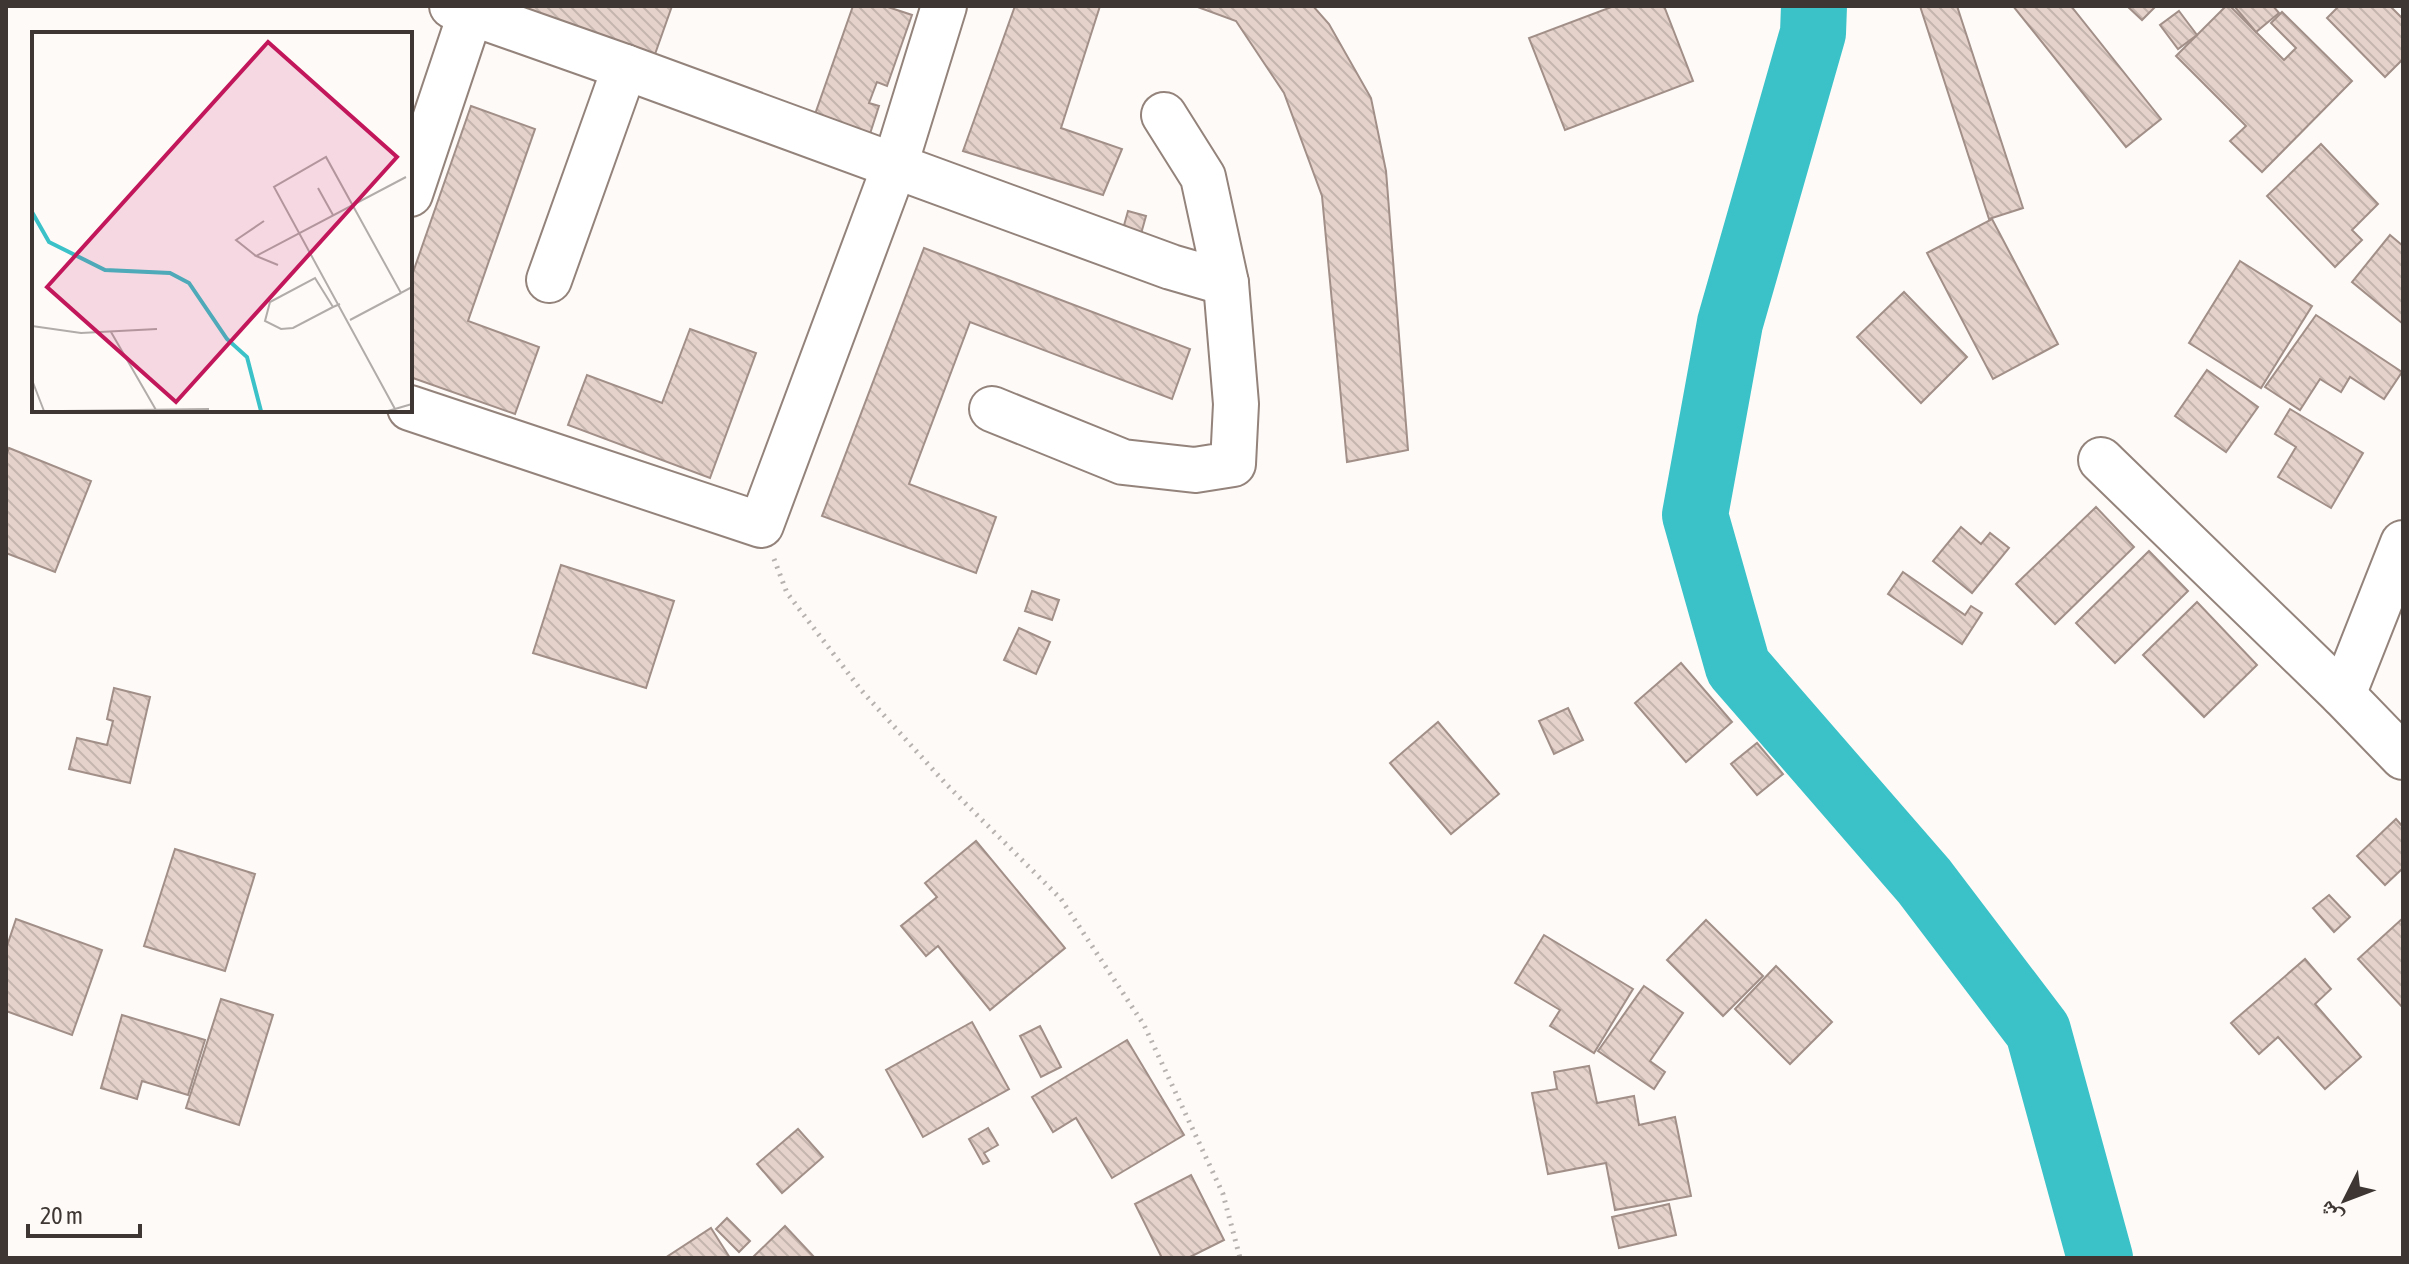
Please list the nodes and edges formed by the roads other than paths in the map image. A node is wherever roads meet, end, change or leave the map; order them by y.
1 (944, 6) edge
2 (465, 8) edge
3 (625, 67) junction
4 (1164, 115) dead end
5 (895, 165) junction
6 (412, 187) edge
7 (549, 280) dead end
8 (1226, 283) junction
9 (412, 409) edge
10 (992, 409) dead end
11 (2101, 460) dead end
12 (2403, 543) edge
13 (2343, 695) junction
14 (2403, 757) edge

1 - 5 street
2 - 3 street
2 - 6 street
3 - 5 street
3 - 7 street
4 - 8 street
5 - 8 street
5 - 9 street
8 - 10 street
11 - 13 street
12 - 13 street
13 - 14 street

